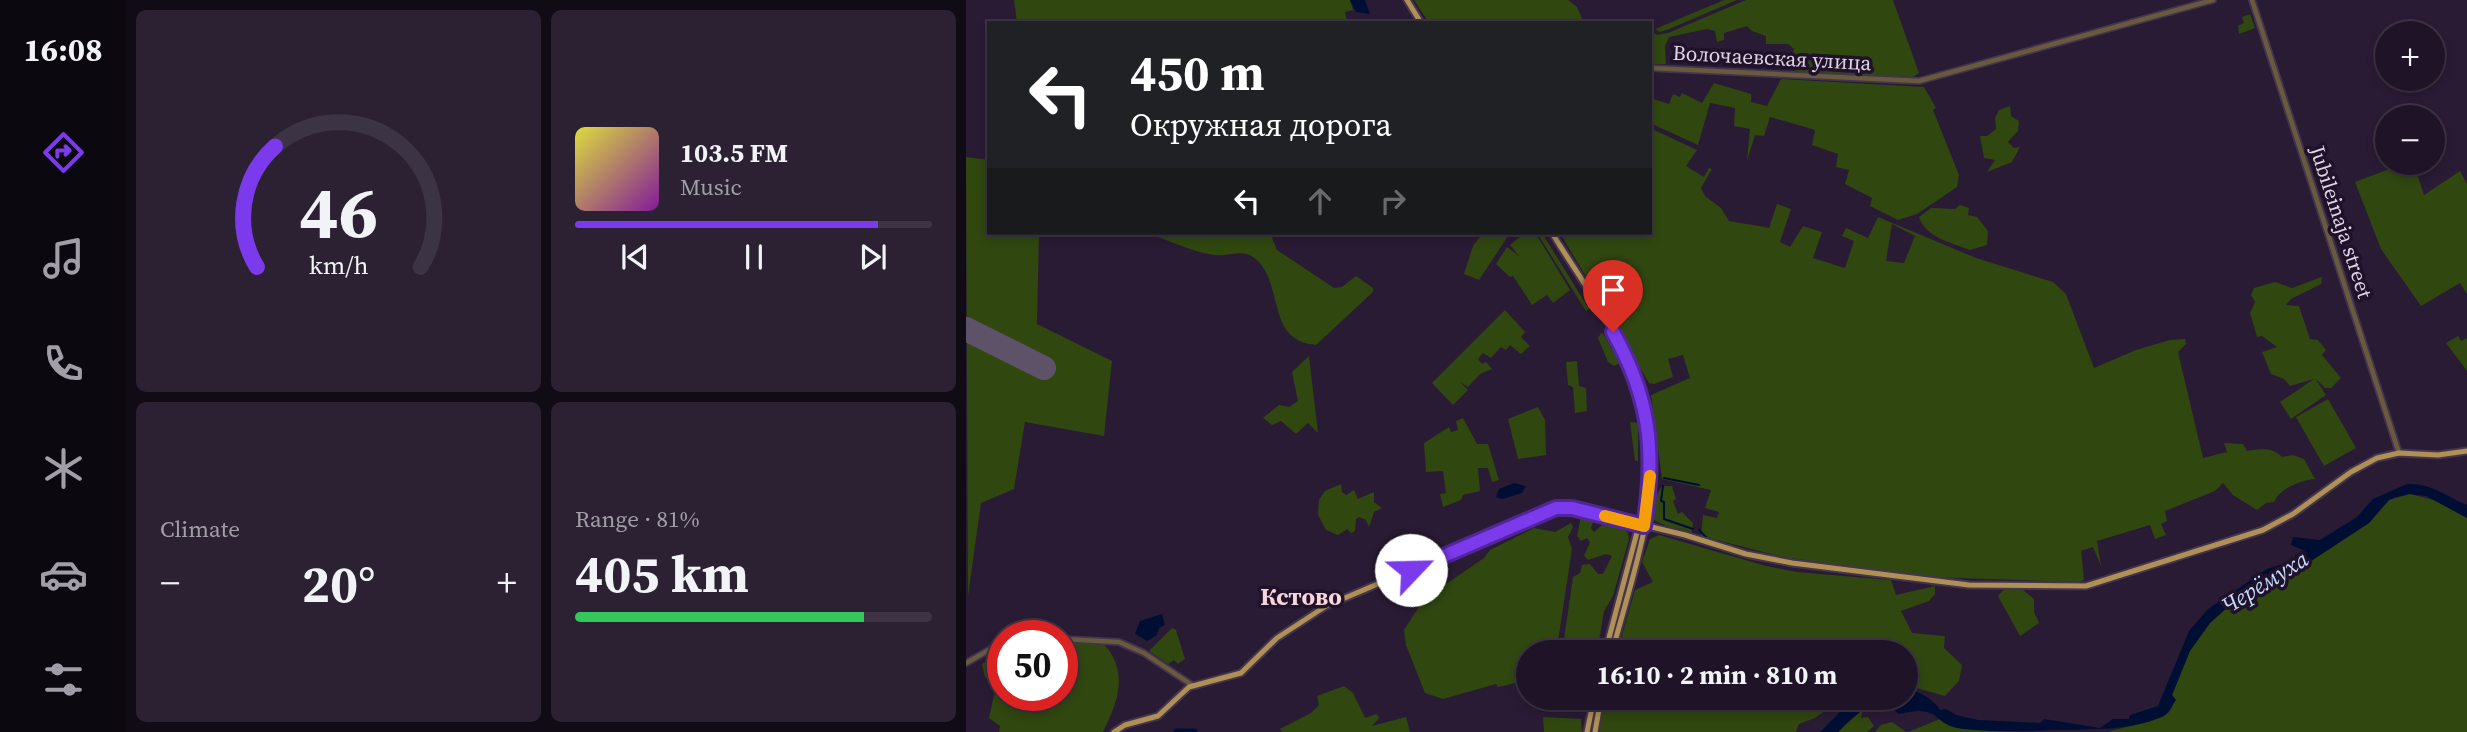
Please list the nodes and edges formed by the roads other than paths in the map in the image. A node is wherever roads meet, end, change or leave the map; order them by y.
1 (1407, 0) edge
2 (2213, 0) edge
3 (2252, 0) edge
4 (1420, 21) edge
5 (1652, 68) edge
6 (1553, 235) edge
7 (2467, 451) edge
8 (2399, 453) junction
9 (1641, 525) junction
10 (1078, 640) edge
11 (1609, 640) edge
12 (1615, 640) edge
13 (987, 651) edge
14 (966, 663) edge
15 (1192, 685) junction
16 (1592, 710) edge
17 (1599, 710) edge
18 (1114, 732) edge
19 (1587, 732) edge
20 (1595, 732) edge

1 - 4 main road
2 - 5 street, Волочаевская улица
3 - 8 street, Jubileinaja street
6 - 9 main road
7 - 8 main road
8 - 9 main road
9 - 11 main road
9 - 12 main road
9 - 15 main road
10 - 15 street
13 - 14 street
15 - 18 main road
16 - 19 main road
17 - 20 main road

